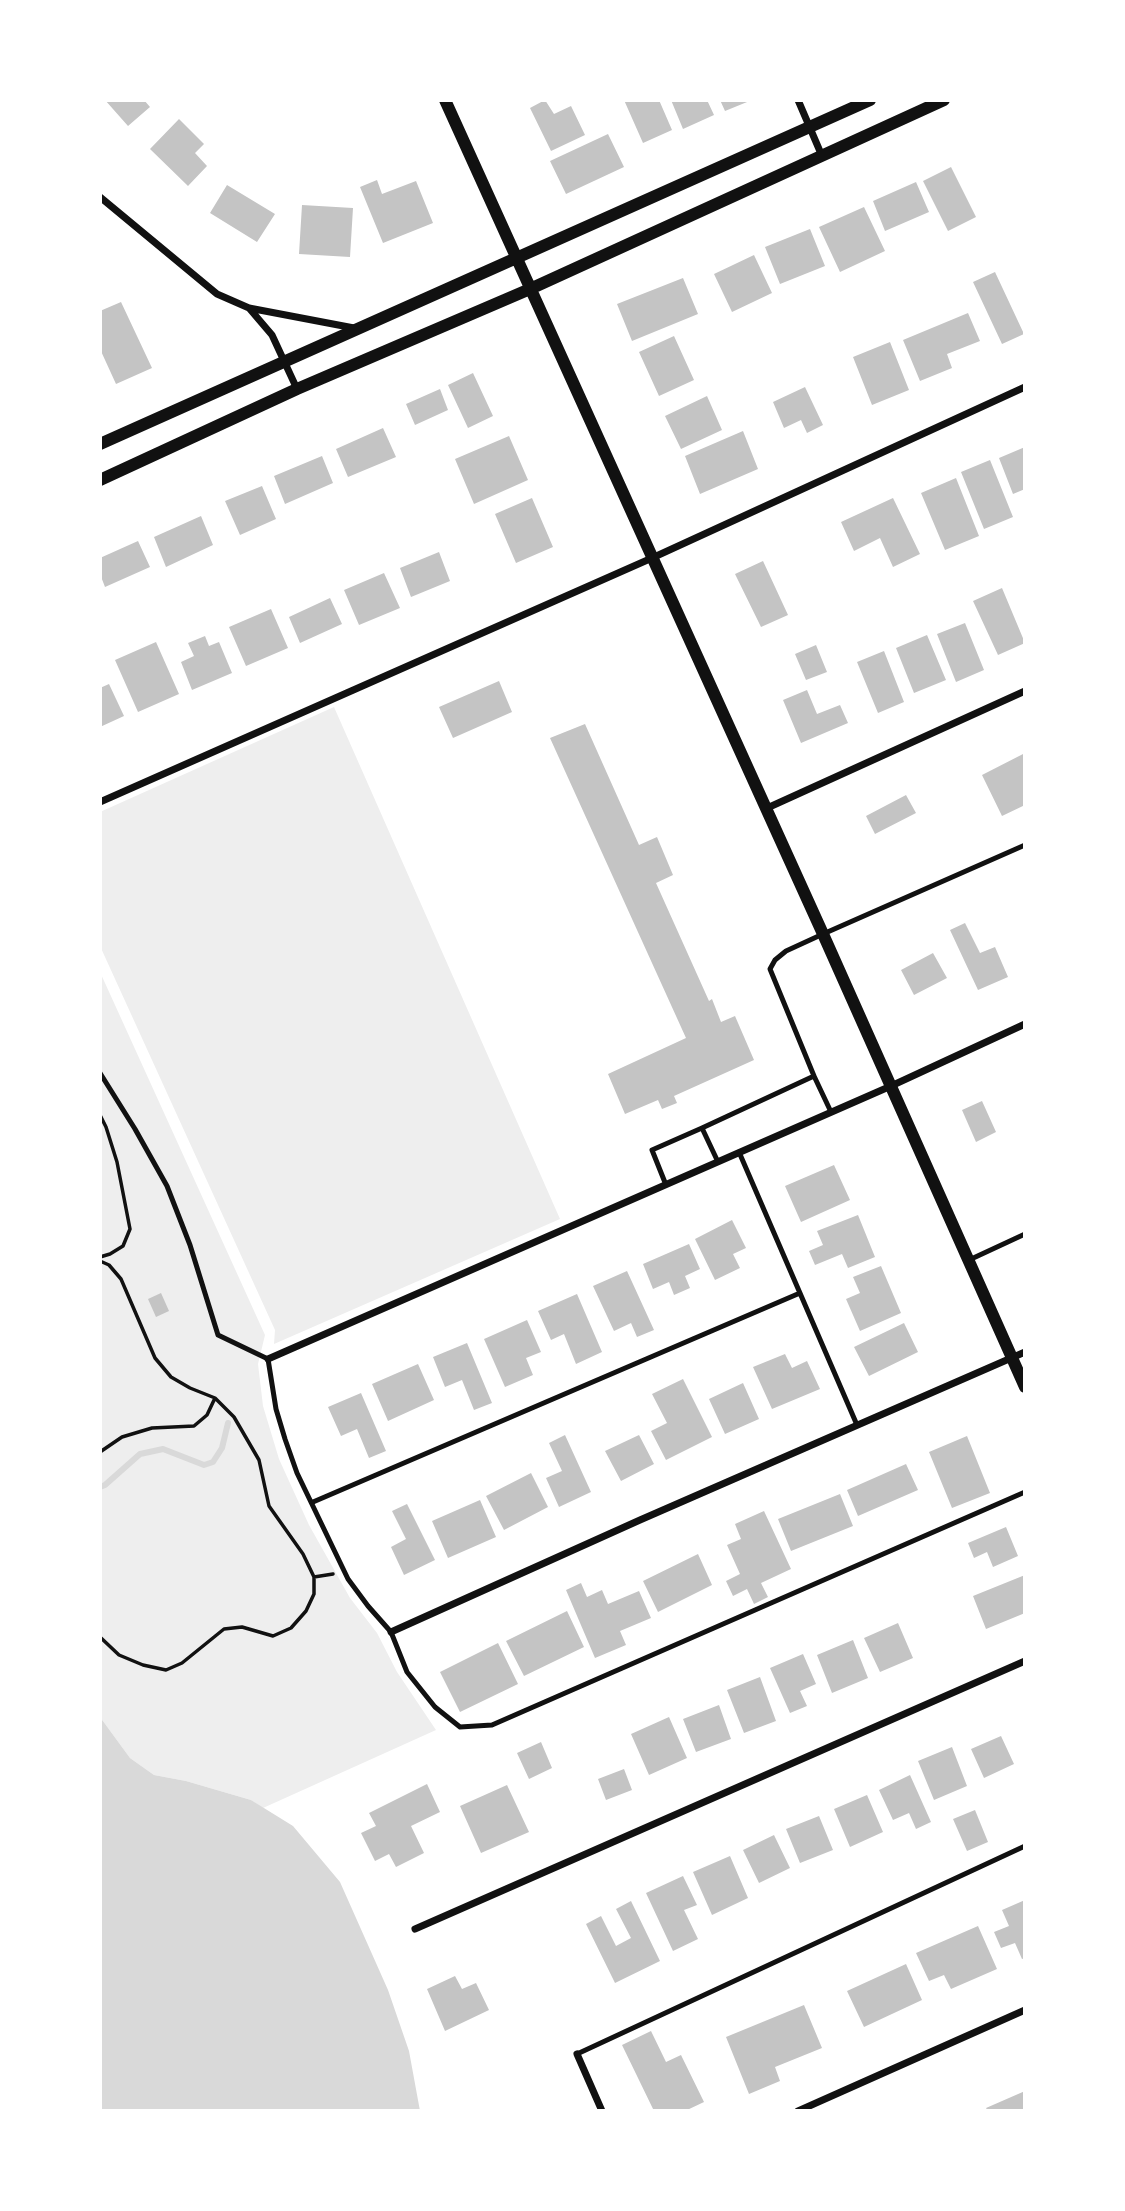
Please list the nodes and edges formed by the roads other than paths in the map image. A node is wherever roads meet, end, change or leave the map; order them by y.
1 (445, 100) edge
2 (798, 100) edge
3 (870, 100) edge
4 (944, 100) edge
5 (810, 126) junction
6 (822, 156) junction
7 (100, 197) edge
8 (516, 257) junction
9 (530, 289) junction
10 (249, 308) junction
11 (354, 329) junction
12 (285, 361) junction
13 (1025, 387) edge
14 (297, 389) junction
15 (100, 444) edge
16 (100, 480) edge
17 (652, 558) junction
18 (1025, 691) edge
19 (100, 803) edge
20 (765, 809) junction
21 (1025, 845) edge
22 (823, 934) junction
23 (1025, 1024) edge
24 (100, 1073) edge
25 (814, 1076) junction
26 (891, 1086) junction
27 (831, 1112) junction
28 (702, 1128) junction
29 (739, 1153) junction
30 (718, 1162) junction
31 (666, 1185) junction
32 (1025, 1234) edge
33 (968, 1260) junction
34 (800, 1293) junction
35 (1025, 1352) edge
36 (1012, 1358) junction
37 (268, 1359) junction
38 (1025, 1387) edge
39 (857, 1425) junction
40 (1025, 1492) edge
41 (313, 1502) junction
42 (391, 1632) junction
43 (1025, 1661) edge
44 (1025, 1846) edge
45 (415, 1929) dead end
46 (1025, 2010) edge
47 (577, 2054) joint
48 (602, 2111) edge
49 (798, 2111) edge

1 - 8 street
2 - 5 street
3 - 5 street
4 - 6 street
5 - 6 street
5 - 8 street
6 - 9 street
7 - 10 street
8 - 9 street
8 - 11 street
9 - 14 street
9 - 17 street
10 - 11 street
10 - 12 street
11 - 12 street
12 - 14 street
12 - 15 street
13 - 17 street
14 - 16 street
17 - 19 street
17 - 20 street
18 - 20 street
20 - 22 street
21 - 22 lane
22 - 25 lane
22 - 26 street
23 - 26 street
24 - 37 lane
25 - 27 lane
25 - 28 lane
26 - 27 street
26 - 33 street
27 - 29 street
28 - 30 lane
28 - 31 lane
29 - 30 street
29 - 34 lane
30 - 31 street
31 - 37 street
32 - 33 lane
33 - 36 street
34 - 39 lane
34 - 41 lane
35 - 36 street
36 - 38 street
36 - 39 street
37 - 41 lane
39 - 42 street
40 - 42 lane
41 - 42 lane
43 - 45 street
44 - 47 lane
46 - 49 street
47 - 48 street

